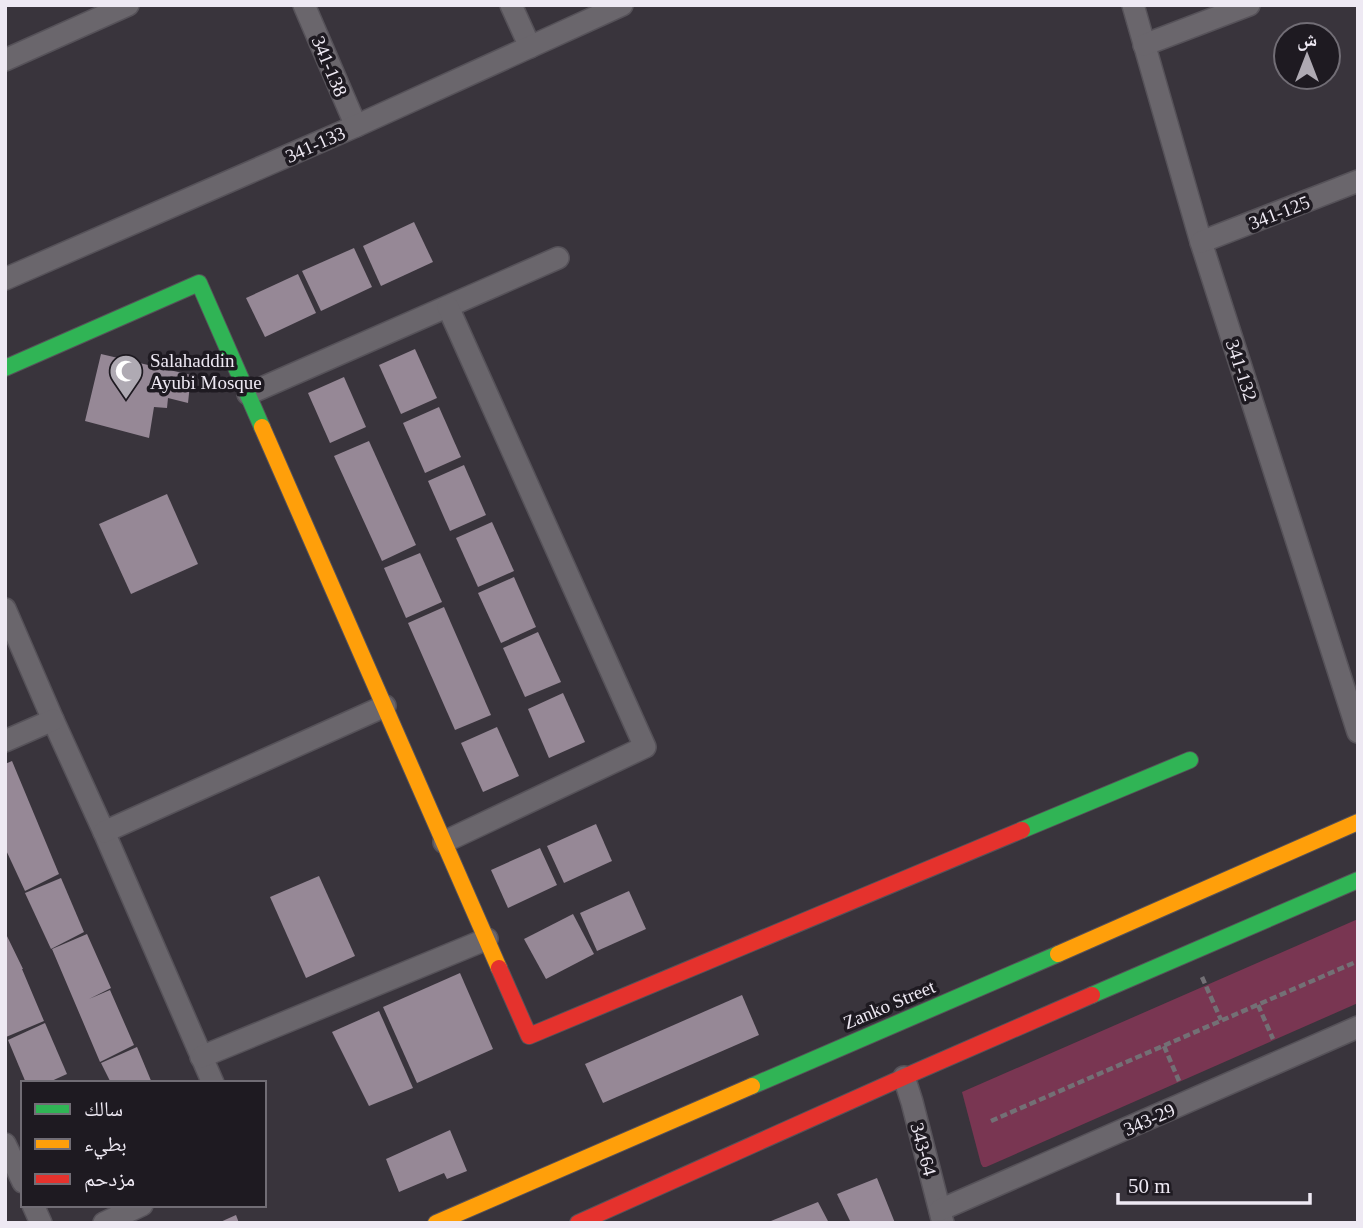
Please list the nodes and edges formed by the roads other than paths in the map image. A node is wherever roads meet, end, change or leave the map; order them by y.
1 (128, 5) edge
2 (304, 5) edge
3 (511, 5) edge
4 (622, 5) edge
5 (1133, 5) edge
6 (1248, 5) edge
7 (1144, 45) junction
8 (530, 47) junction
9 (5, 60) edge
10 (356, 126) junction
11 (1358, 181) edge
12 (1201, 242) junction
13 (558, 258) dead end
14 (5, 279) edge
15 (448, 307) junction
16 (5, 368) edge
17 (248, 394) junction
18 (5, 609) edge
19 (384, 706) junction
20 (53, 720) junction
21 (1358, 732) edge
22 (5, 741) edge
23 (1190, 760) dead end
24 (1358, 822) edge
25 (104, 832) junction
26 (444, 842) junction
27 (1358, 880) edge
28 (487, 939) junction
29 (1358, 1027) edge
30 (201, 1057) junction
31 (904, 1077) junction
32 (212, 1081) edge
33 (5, 1144) edge
34 (21, 1178) edge
35 (34, 1207) edge
36 (138, 1207) edge
37 (942, 1217) edge
38 (41, 1223) edge
39 (104, 1223) edge
40 (436, 1223) edge
41 (578, 1223) edge

1 - 9 street
2 - 10 street, 341-138
3 - 8 street
4 - 8 street, 341-133
5 - 7 street, 341-132
6 - 7 street
7 - 12 street, 341-132
8 - 10 street, 341-133
10 - 14 street, 341-133
11 - 12 street, 341-125
12 - 21 street, 341-132
13 - 15 street
15 - 17 street
15 - 26 street
16 - 17 main road
17 - 19 main road
18 - 20 street
19 - 25 street
19 - 26 main road
20 - 22 street
20 - 25 street
23 - 28 main road
24 - 40 main road, Zanko Street
25 - 30 street
26 - 28 main road
27 - 31 main road
28 - 30 street
29 - 37 street, 343-29
30 - 32 street
31 - 37 street, 343-64
31 - 41 main road
33 - 34 street
35 - 38 street
36 - 39 street

